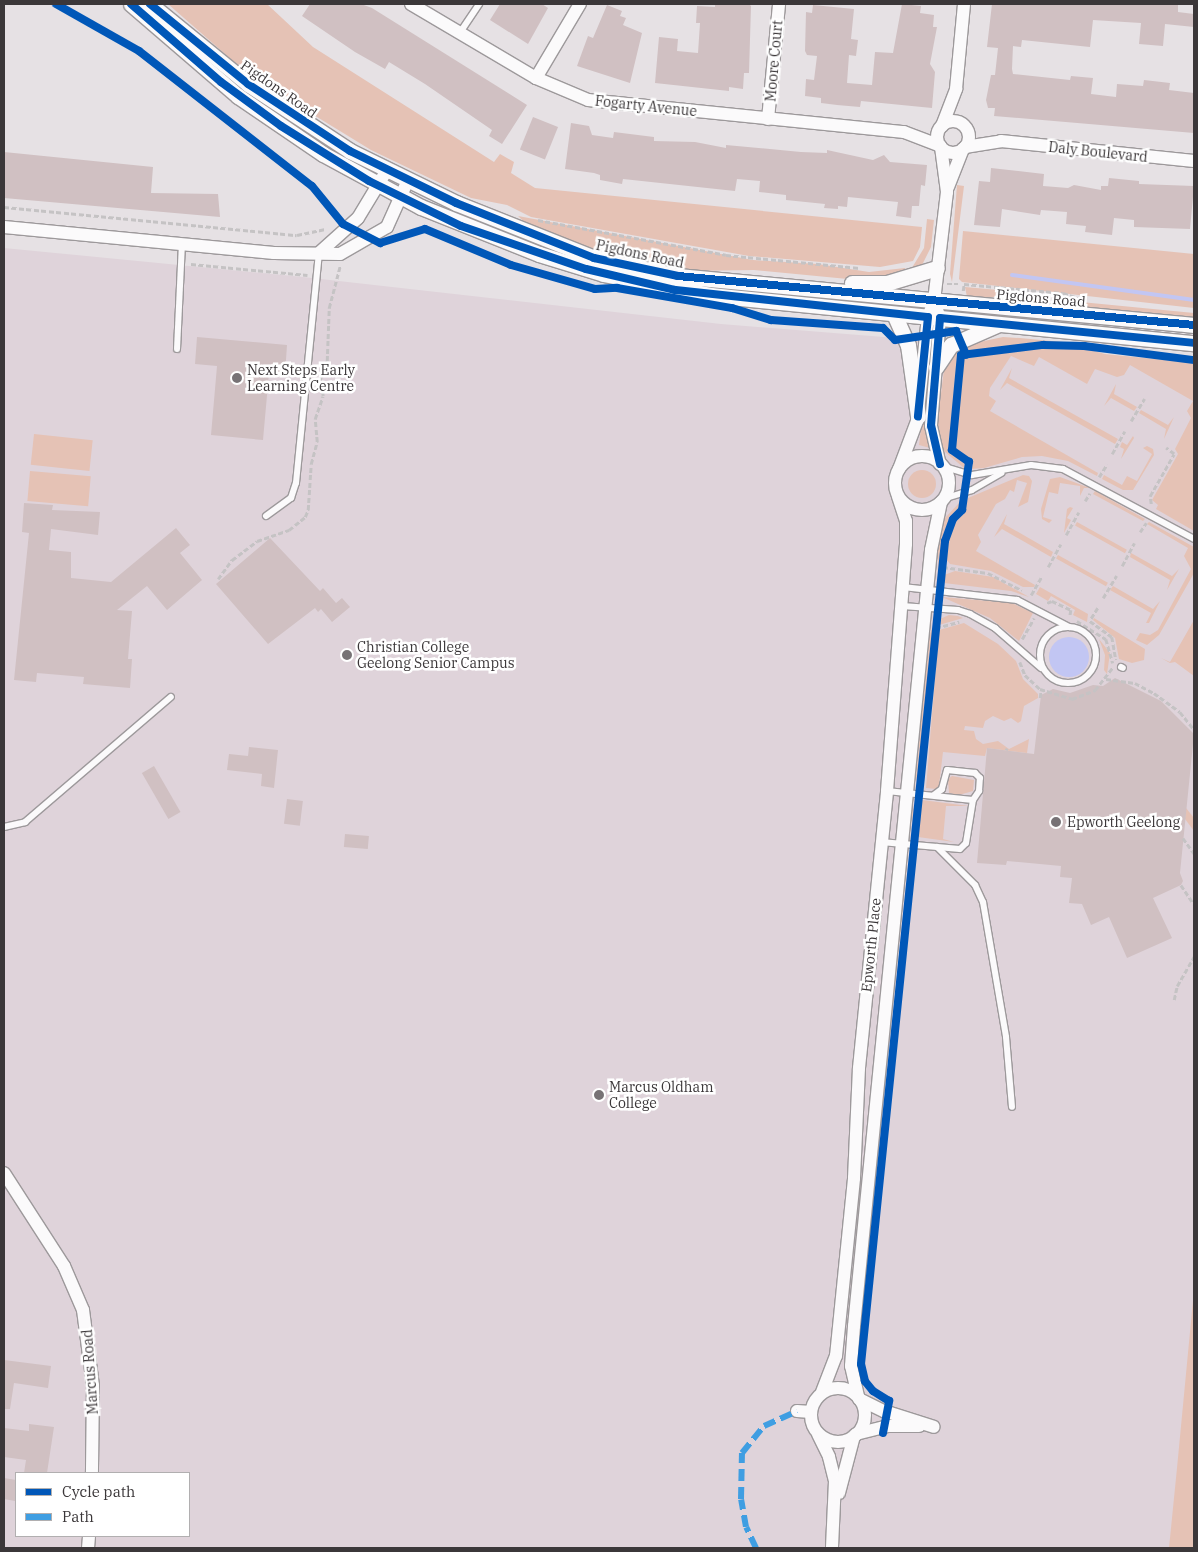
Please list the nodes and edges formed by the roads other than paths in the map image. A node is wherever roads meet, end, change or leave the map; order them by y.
1 (131, 4) edge
2 (150, 4) edge
3 (411, 4) edge
4 (479, 4) edge
5 (580, 4) edge
6 (779, 4) edge
7 (964, 4) edge
8 (459, 34) junction
9 (536, 78) junction
10 (956, 89) junction
11 (768, 119) junction
12 (942, 126) junction
13 (965, 126) junction
14 (904, 132) junction
15 (1001, 141) junction
16 (941, 147) junction
17 (964, 148) junction
18 (1194, 162) edge
19 (387, 170) junction
20 (408, 180) junction
21 (378, 186) junction
22 (947, 192) junction
23 (401, 198) junction
24 (4, 227) edge
25 (182, 244) junction
26 (319, 253) junction
27 (937, 268) junction
28 (693, 278) junction
29 (934, 301) junction
30 (894, 314) junction
31 (934, 317) junction
32 (1001, 324) junction
33 (1194, 325) edge
34 (1194, 343) edge
35 (177, 349) dead end
36 (936, 367) junction
37 (918, 416) junction
38 (941, 465) junction
39 (899, 469) junction
40 (1005, 471) junction
41 (898, 496) junction
42 (942, 500) junction
43 (266, 516) dead end
44 (1194, 539) edge
45 (903, 587) junction
46 (934, 590) junction
47 (902, 606) junction
48 (932, 608) junction
49 (1069, 627) junction
50 (1046, 672) junction
51 (171, 697) dead end
52 (886, 791) junction
53 (907, 793) junction
54 (934, 795) junction
55 (973, 800) junction
56 (4, 827) edge
57 (881, 842) junction
58 (902, 843) junction
59 (937, 847) junction
60 (1012, 1107) dead end
61 (4, 1173) edge
62 (822, 1392) junction
63 (859, 1398) junction
64 (797, 1411) dead end
65 (810, 1412) junction
66 (818, 1434) junction
67 (855, 1435) junction
68 (92, 1472) edge
69 (836, 1510) junction
70 (832, 1548) edge

1 - 21 street, Pigdons Road
2 - 19 street, Pigdons Road
3 - 8 street, Fogarty Avenue
4 - 8 lane
5 - 9 street
6 - 11 street, Moore Court
7 - 10 street
8 - 9 street, Fogarty Avenue
9 - 11 street, Fogarty Avenue
10 - 12 street
10 - 13 street
11 - 14 street, Fogarty Avenue
12 - 13 street
12 - 14 street
12 - 16 street
13 - 15 street, Daly Boulevard
13 - 17 street
14 - 16 street
15 - 17 street, Daly Boulevard
15 - 18 street, Daly Boulevard
16 - 17 street
16 - 22 street
17 - 22 street
19 - 20 street, Pigdons Road
19 - 21 street
20 - 23 street
20 - 28 street, Pigdons Road
21 - 23 street, Pigdons Road
21 - 26 street
22 - 27 street
23 - 26 street
23 - 30 street, Pigdons Road
24 - 25 street
25 - 26 street
25 - 35 lane
26 - 43 lane
27 - 28 street
27 - 29 street
28 - 29 street, Pigdons Road
29 - 31 street
29 - 33 street, Pigdons Road
30 - 31 street, Pigdons Road
30 - 37 street
31 - 32 street, Pigdons Road
31 - 36 street
31 - 37 street
32 - 34 street, Pigdons Road
32 - 36 street
36 - 38 street
37 - 39 street
38 - 39 street
38 - 40 lane
38 - 42 street
39 - 41 street
40 - 42 lane
40 - 44 lane
41 - 42 street
41 - 45 street, Epworth Place
42 - 46 street, Epworth Place
45 - 46 lane
45 - 47 street, Epworth Place
46 - 48 street, Epworth Place
46 - 49 lane
47 - 48 lane
47 - 52 street, Epworth Place
48 - 50 lane
48 - 53 street, Epworth Place
49 - 50 lane
49 - 50 lane
51 - 56 lane
52 - 53 lane
52 - 57 street, Epworth Place
53 - 54 lane
53 - 58 street, Epworth Place
54 - 55 lane
54 - 55 lane
55 - 59 lane
57 - 58 lane
57 - 62 street, Epworth Place
58 - 59 lane
58 - 63 street, Epworth Place
59 - 60 lane
61 - 68 street, Marcus Road
62 - 63 street
62 - 65 street
63 - 67 street
63 - 67 street
64 - 65 street
65 - 66 street
66 - 67 street
66 - 69 street
67 - 69 street
69 - 70 street

